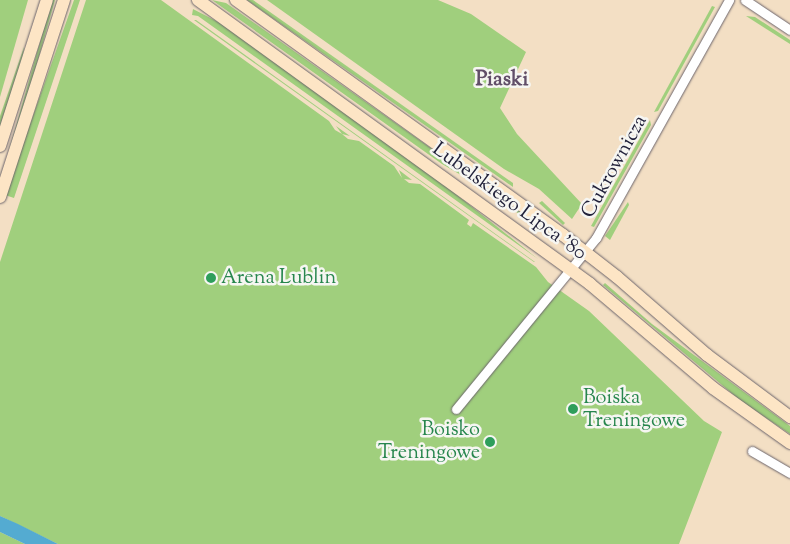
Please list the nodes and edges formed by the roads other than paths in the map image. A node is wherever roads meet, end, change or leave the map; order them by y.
1 (47, 0) edge
2 (66, 0) edge
3 (198, 0) edge
4 (236, 0) edge
5 (729, 0) edge
6 (745, 0) edge
7 (790, 30) edge
8 (0, 146) edge
9 (0, 197) edge
10 (585, 253) junction
11 (571, 270) junction
12 (456, 409) dead end
13 (790, 417) edge
14 (790, 443) edge
15 (752, 452) dead end
16 (790, 473) edge

1 - 8 main road
2 - 9 main road
3 - 11 main road, Lubelskiego Lipca '80
4 - 10 main road, Lubelskiego Lipca '80
5 - 10 street, Cukrownicza
6 - 7 street
10 - 11 street, Cukrownicza
10 - 13 main road, Lubelskiego Lipca '80
11 - 12 street, Cukrownicza
11 - 14 main road, Lubelskiego Lipca '80
15 - 16 street

